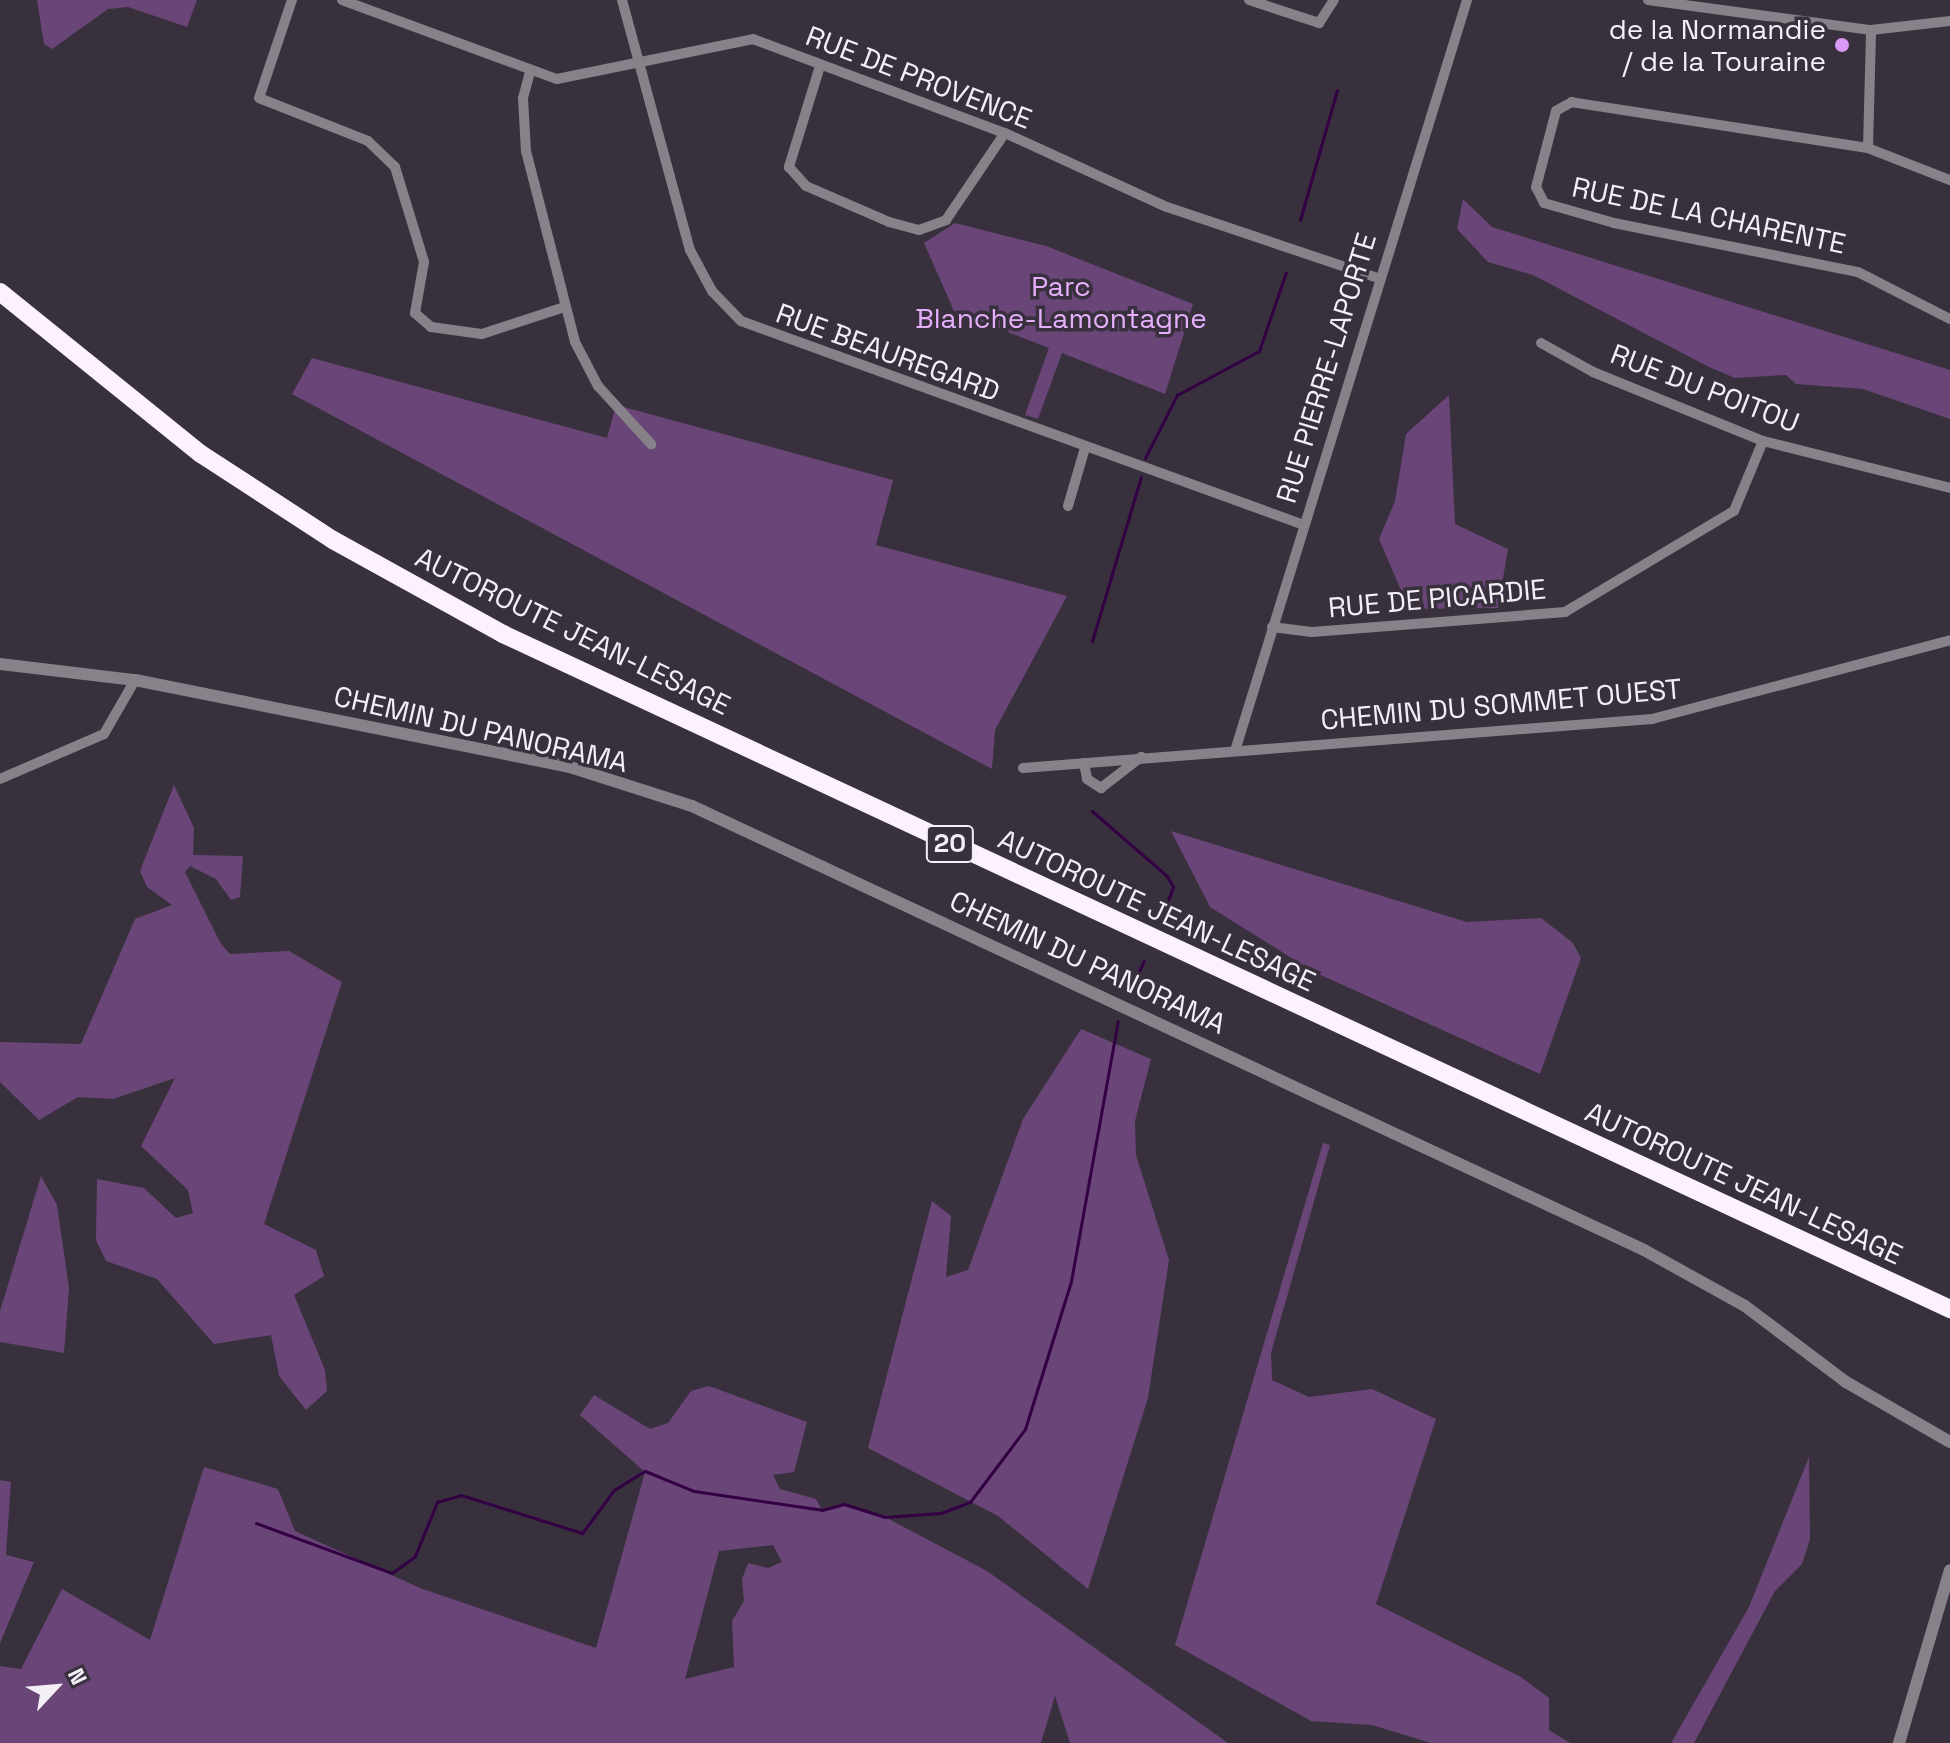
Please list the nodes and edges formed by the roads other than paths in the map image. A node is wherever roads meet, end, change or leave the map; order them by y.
1 (292, 0) edge
2 (342, 0) edge
3 (622, 0) edge
4 (1249, 0) edge
5 (1334, 0) edge
6 (1467, 0) edge
7 (1648, 0) edge
8 (1950, 21) edge
9 (1871, 30) junction
10 (640, 60) junction
11 (820, 66) junction
12 (530, 72) junction
13 (1005, 133) junction
14 (1868, 148) junction
15 (1950, 180) edge
16 (1378, 278) junction
17 (0, 292) edge
18 (564, 307) junction
19 (1950, 319) edge
20 (1541, 343) dead end
21 (1763, 441) junction
22 (651, 444) dead end
23 (1085, 448) junction
24 (1950, 488) edge
25 (1068, 506) dead end
26 (1304, 525) junction
27 (1272, 627) junction
28 (1950, 640) edge
29 (0, 664) edge
30 (135, 680) junction
31 (1235, 751) junction
32 (1143, 755) junction
33 (1084, 763) junction
34 (1023, 768) dead end
35 (0, 779) edge
36 (1950, 1309) edge
37 (1950, 1442) edge
38 (1950, 1570) edge
39 (1899, 1743) edge

1 - 18 street
2 - 12 street, RUE DE PROVENCE
3 - 10 street, RUE BEAUREGARD
4 - 5 street
6 - 16 street, RUE PIERRE-LAPORTE
7 - 9 street
8 - 9 street
9 - 14 street
10 - 11 street, RUE DE PROVENCE
10 - 12 street, RUE DE PROVENCE
10 - 23 street, RUE BEAUREGARD
11 - 13 street, RUE DE PROVENCE
11 - 13 street
12 - 18 street
13 - 16 street, RUE DE PROVENCE
14 - 15 street
14 - 19 street, RUE DE LA CHARENTE
16 - 26 street, RUE PIERRE-LAPORTE
17 - 36 highway, AUTOROUTE JEAN-LESAGE / 20
18 - 22 street
20 - 21 street, RUE DU POITOU
21 - 24 street, RUE DU POITOU
21 - 27 street, RUE DE PICARDIE
23 - 25 street
23 - 26 street, RUE BEAUREGARD
26 - 27 street, RUE PIERRE-LAPORTE
27 - 31 street, RUE PIERRE-LAPORTE
28 - 31 street, CHEMIN DU SOMMET OUEST
29 - 30 street, CHEMIN DU PANORAMA
30 - 35 street
30 - 37 street, CHEMIN DU PANORAMA
31 - 32 street, CHEMIN DU SOMMET OUEST
32 - 33 street, CHEMIN DU SOMMET OUEST
32 - 33 street
33 - 34 street, CHEMIN DU SOMMET OUEST
38 - 39 street

